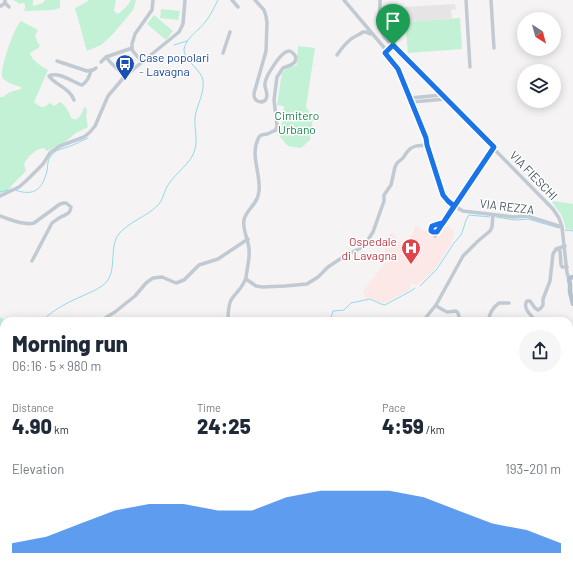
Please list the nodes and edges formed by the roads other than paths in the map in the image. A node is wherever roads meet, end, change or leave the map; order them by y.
1 (153, 0) edge
2 (185, 0) edge
3 (232, 0) edge
4 (255, 0) edge
5 (344, 0) edge
6 (380, 0) edge
7 (466, 0) edge
8 (491, 0) edge
9 (5, 1) edge
10 (0, 6) edge
11 (8, 7) dead end
12 (238, 7) dead end
13 (380, 28) junction
14 (230, 32) dead end
15 (373, 35) junction
16 (393, 45) junction
17 (132, 48) junction
18 (494, 48) dead end
19 (387, 51) junction
20 (223, 53) dead end
21 (337, 55) dead end
22 (106, 57) junction
23 (57, 61) dead end
24 (101, 62) dead end
25 (142, 62) junction
26 (470, 67) dead end
27 (96, 68) dead end
28 (91, 70) junction
29 (125, 76) junction
30 (442, 95) junction
31 (410, 98) junction
32 (446, 99) junction
33 (74, 100) dead end
34 (412, 102) junction
35 (427, 145) junction
36 (494, 147) junction
37 (0, 196) edge
38 (454, 206) junction
39 (493, 215) junction
40 (0, 216) edge
41 (443, 223) junction
42 (562, 227) junction
43 (248, 239) junction
44 (565, 246) junction
45 (558, 249) junction
46 (32, 261) dead end
47 (567, 266) junction
48 (246, 279) junction
49 (572, 281) edge
50 (509, 303) dead end
51 (573, 304) edge
52 (436, 305) junction
53 (107, 317) edge
54 (228, 317) edge
55 (426, 317) edge
56 (459, 317) edge
57 (489, 317) edge
58 (533, 317) edge

1 - 17 street
2 - 25 street
3 - 12 street
4 - 43 street
5 - 15 street
6 - 13 street
7 - 26 street
8 - 18 street
9 - 10 street
9 - 11 street
13 - 15 street
13 - 16 street, VIA FIESCHI
14 - 20 street
15 - 19 street
15 - 21 street
16 - 19 street
16 - 30 street, VIA FIESCHI
17 - 22 street
17 - 25 street
19 - 31 street
22 - 24 street
22 - 29 street
23 - 28 street
25 - 29 street
27 - 28 street
28 - 33 street
29 - 37 street
30 - 31 street
30 - 32 street, VIA FIESCHI
31 - 34 street
32 - 34 street
32 - 36 street, VIA FIESCHI
34 - 35 street
35 - 38 street
35 - 48 street
36 - 38 street
36 - 42 street, VIA FIESCHI
38 - 39 street, VIA REZZA
38 - 41 street
39 - 42 street, VIA REZZA
39 - 52 street
40 - 46 street
41 - 41 street
42 - 44 street, VIA FIESCHI
43 - 48 street
43 - 53 street
44 - 45 street
44 - 47 street, VIA FIESCHI
45 - 47 street
45 - 58 street
47 - 49 street
48 - 54 street
49 - 51 main road
50 - 57 street
52 - 55 street
52 - 56 street

